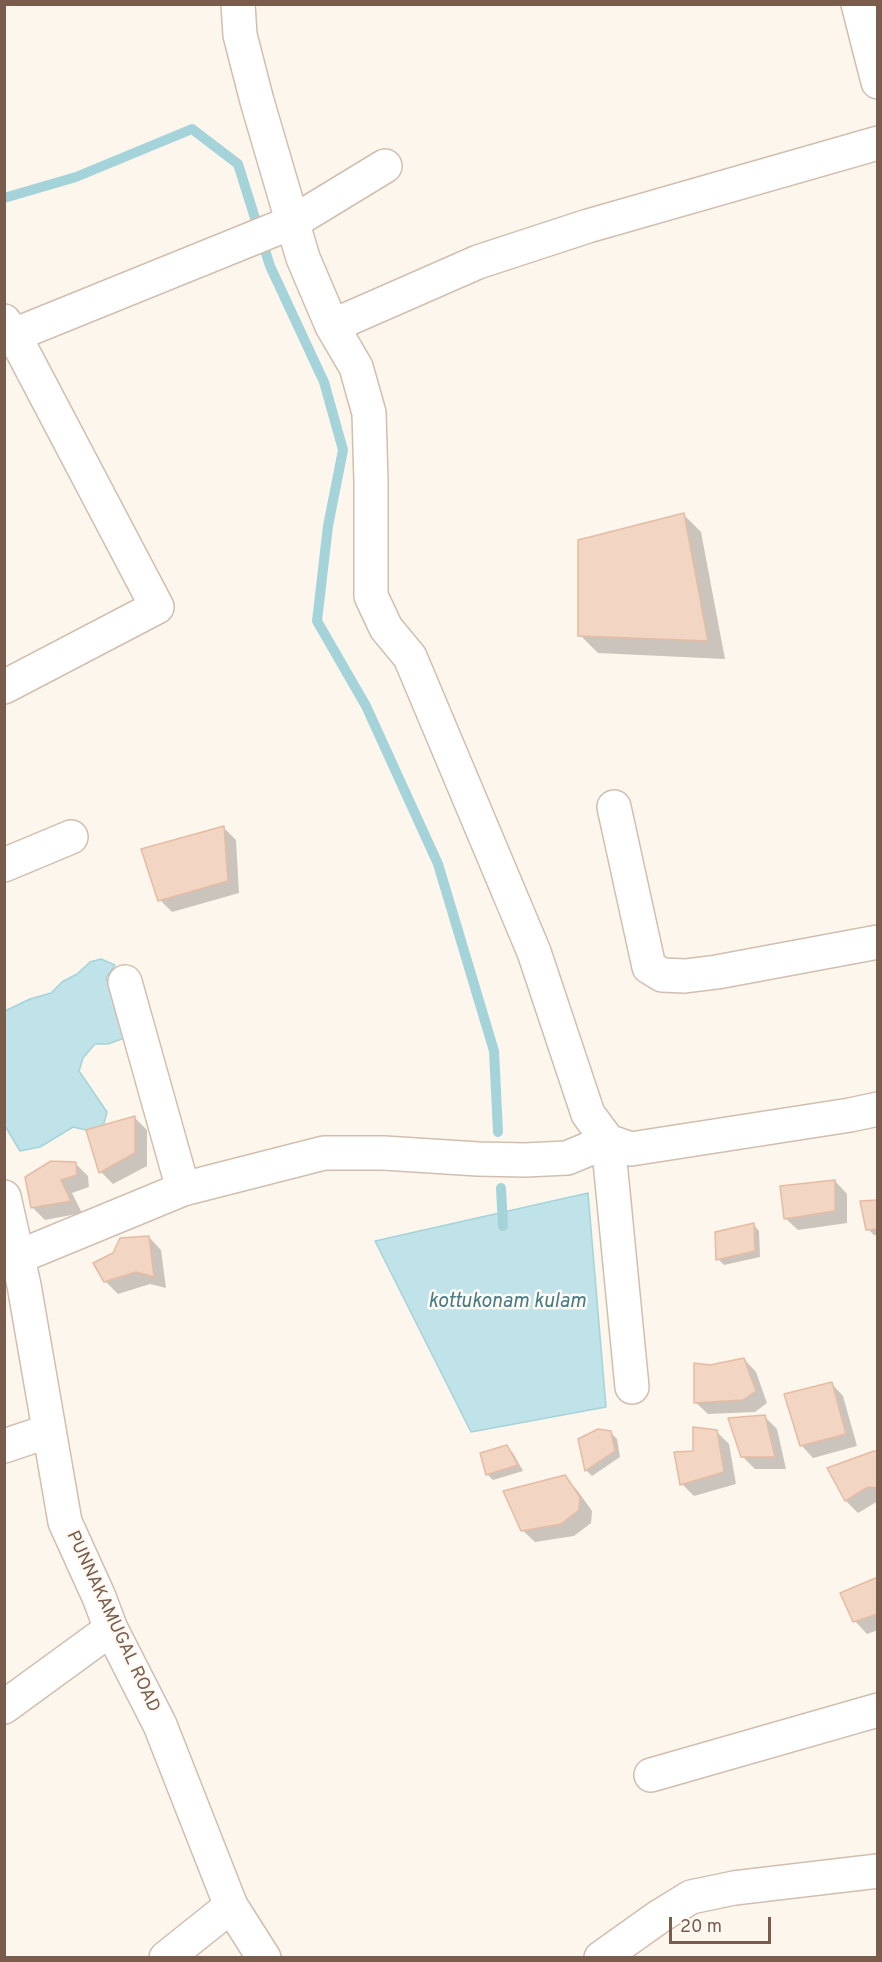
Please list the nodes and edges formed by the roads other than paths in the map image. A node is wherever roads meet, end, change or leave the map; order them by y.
1 (238, 4) edge
2 (858, 4) edge
3 (878, 82) edge
4 (878, 143) edge
5 (385, 166) dead end
6 (293, 222) junction
7 (332, 326) junction
8 (8, 332) edge
9 (4, 687) edge
10 (614, 807) dead end
11 (71, 837) dead end
12 (4, 865) edge
13 (878, 942) edge
14 (125, 982) dead end
15 (878, 1109) edge
16 (608, 1141) junction
17 (183, 1189) junction
18 (4, 1197) edge
19 (16, 1278) edge
20 (632, 1387) dead end
21 (49, 1431) junction
22 (4, 1446) edge
23 (111, 1629) junction
24 (4, 1707) edge
25 (878, 1710) edge
26 (651, 1775) dead end
27 (878, 1871) edge
28 (231, 1906) junction
29 (166, 1958) edge
30 (264, 1958) edge
31 (601, 1958) edge

1 - 6 street
2 - 3 street
4 - 7 street
5 - 6 street
6 - 7 street
6 - 8 street
7 - 16 street
8 - 9 street
10 - 13 street
11 - 12 street
14 - 17 street
15 - 16 street
16 - 17 street
16 - 20 street
17 - 19 street
18 - 19 street, PUNNAKAMUGAL ROAD
19 - 21 street, PUNNAKAMUGAL ROAD
21 - 22 street
21 - 23 street, PUNNAKAMUGAL ROAD
23 - 24 street
23 - 28 street, PUNNAKAMUGAL ROAD
25 - 26 street
27 - 31 street
28 - 29 street
28 - 30 street, PUNNAKAMUGAL ROAD

